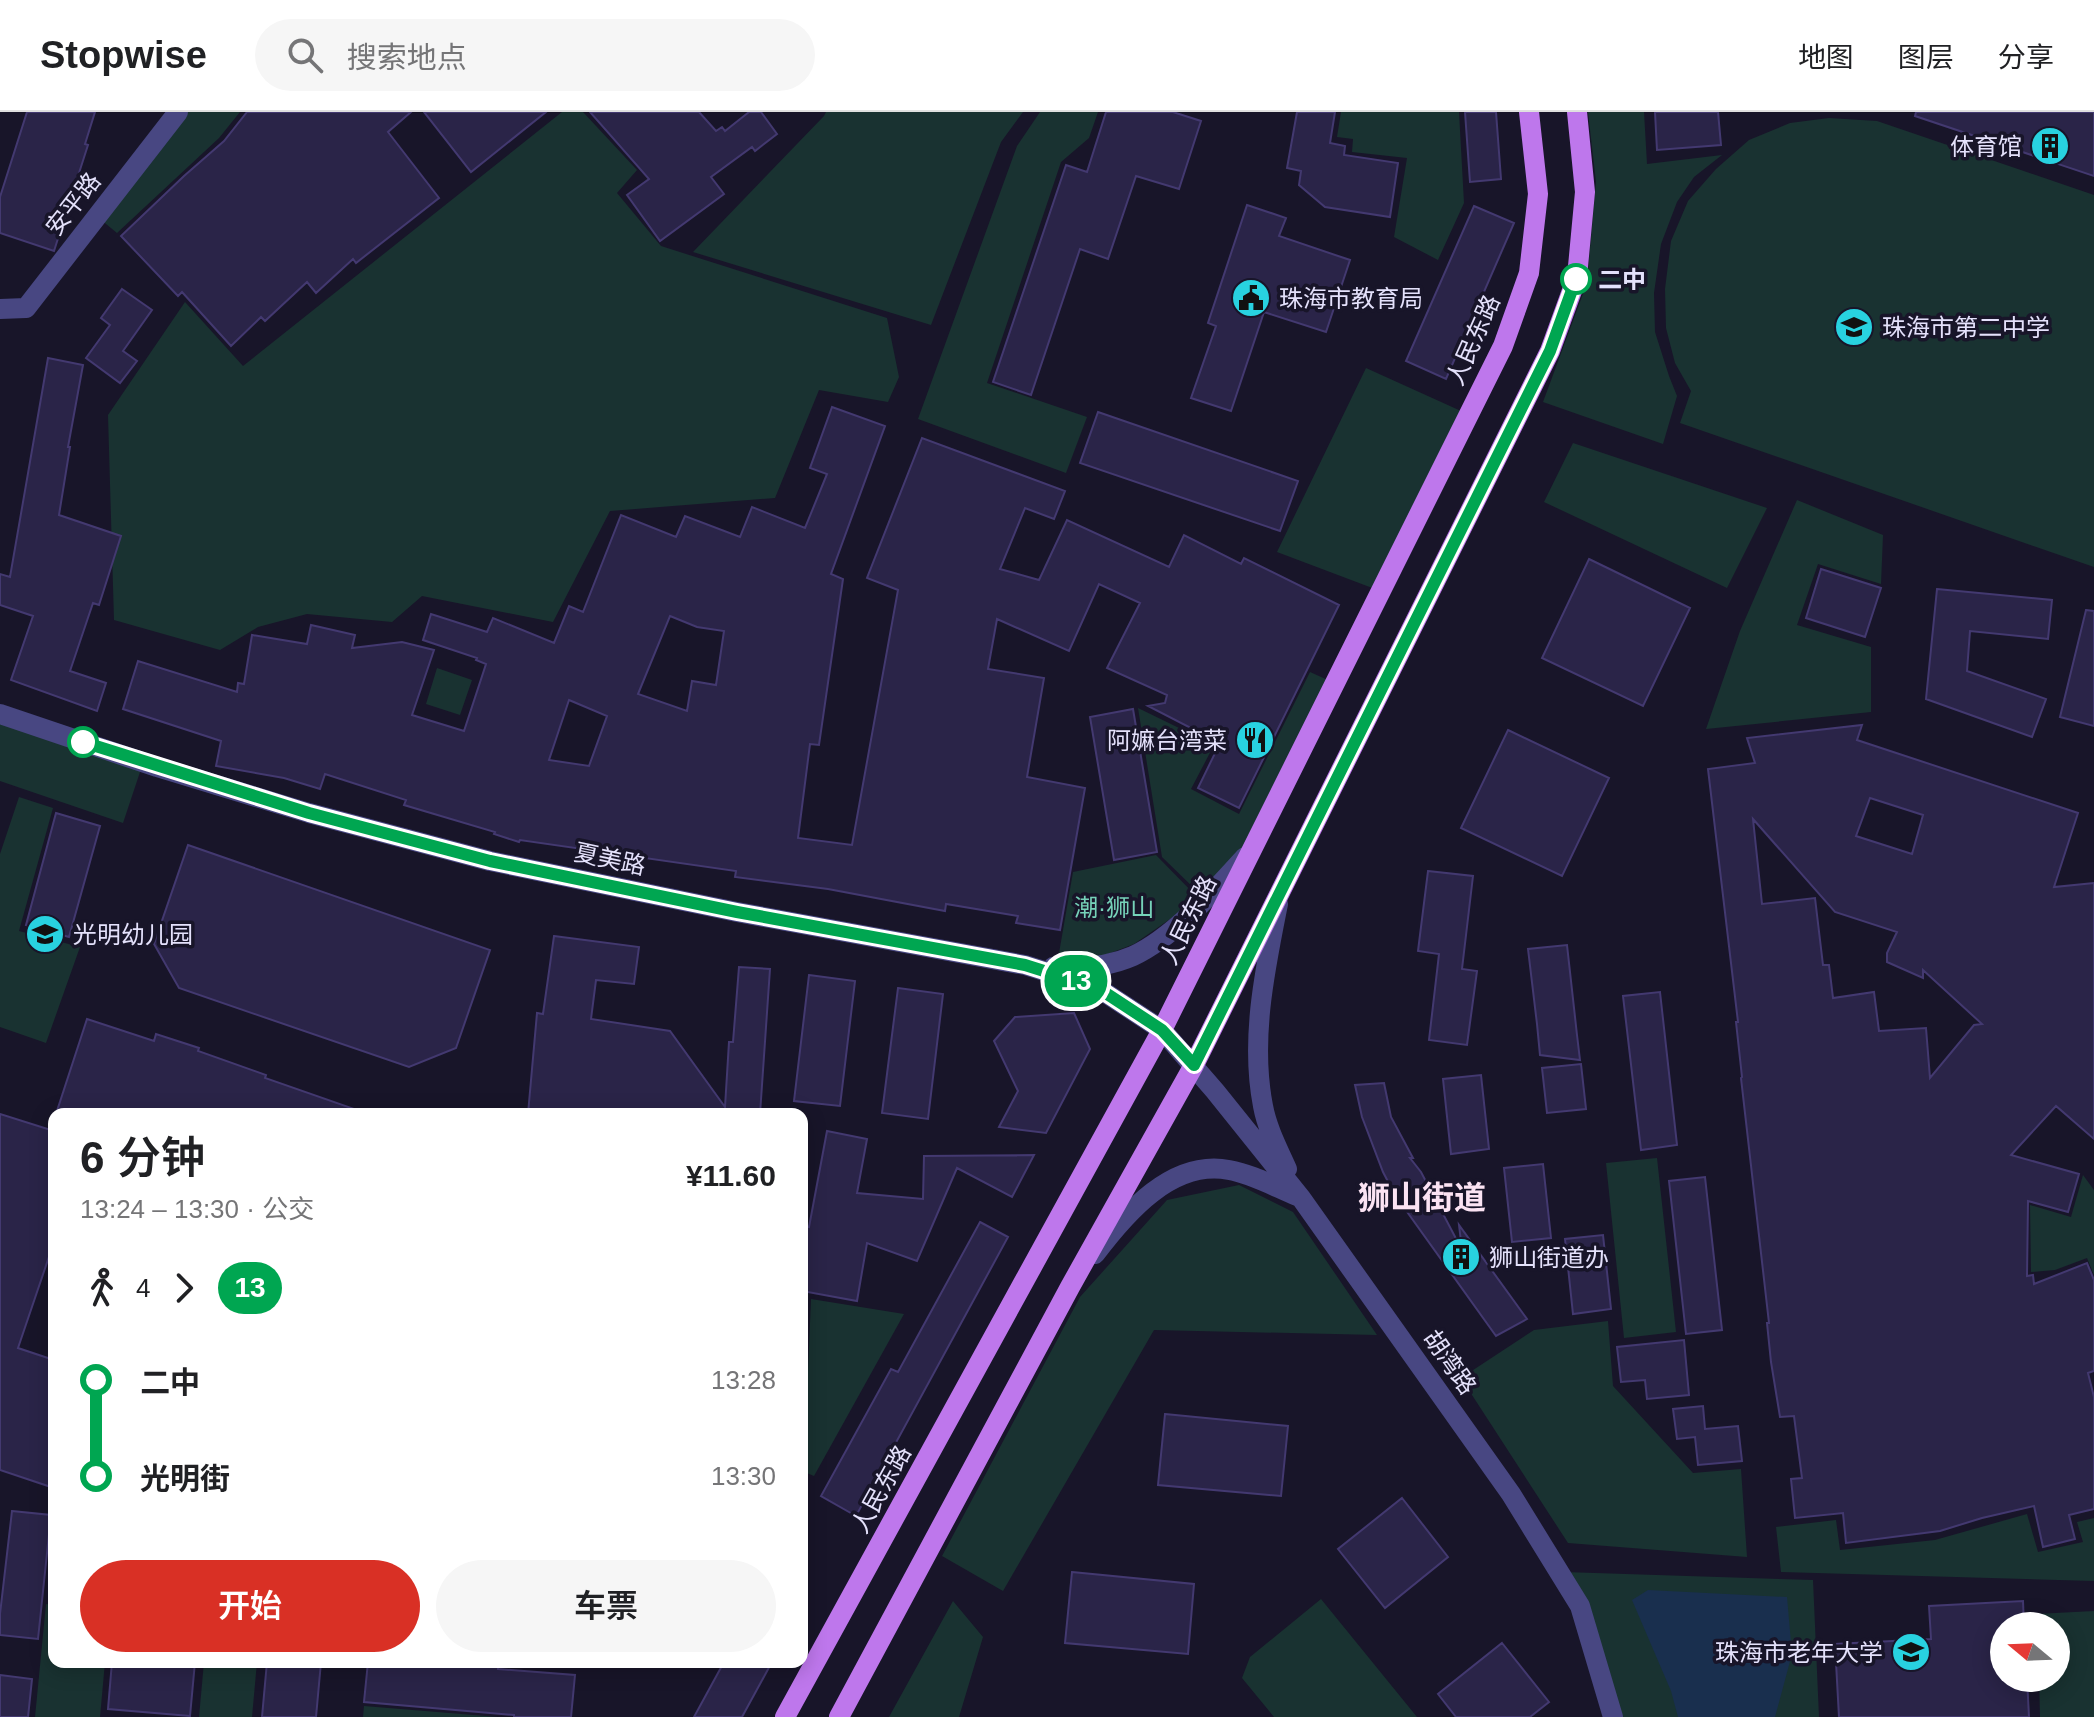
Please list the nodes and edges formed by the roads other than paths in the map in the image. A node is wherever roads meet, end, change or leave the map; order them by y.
1 (178, 112) edge
2 (1529, 112) edge
3 (1577, 112) edge
4 (0, 309) edge
5 (0, 714) edge
6 (1251, 851) junction
7 (1281, 891) junction
8 (1025, 965) junction
9 (1162, 1030) junction
10 (1194, 1065) junction
11 (1301, 1198) junction
12 (1070, 1287) junction
13 (785, 1717) edge
14 (839, 1717) edge
15 (1613, 1717) edge

1 - 4 street, 安平路
2 - 6 main road, 人民东路
3 - 7 main road
5 - 8 street, 夏美路
6 - 8 street
6 - 9 main road, 人民东路
7 - 10 main road
7 - 11 street
8 - 9 street, 夏美路
9 - 10 street, 夏美路
9 - 13 main road, 人民东路
10 - 11 street, 胡湾路
10 - 12 main road
11 - 12 street
11 - 15 street, 胡湾路
12 - 14 main road

